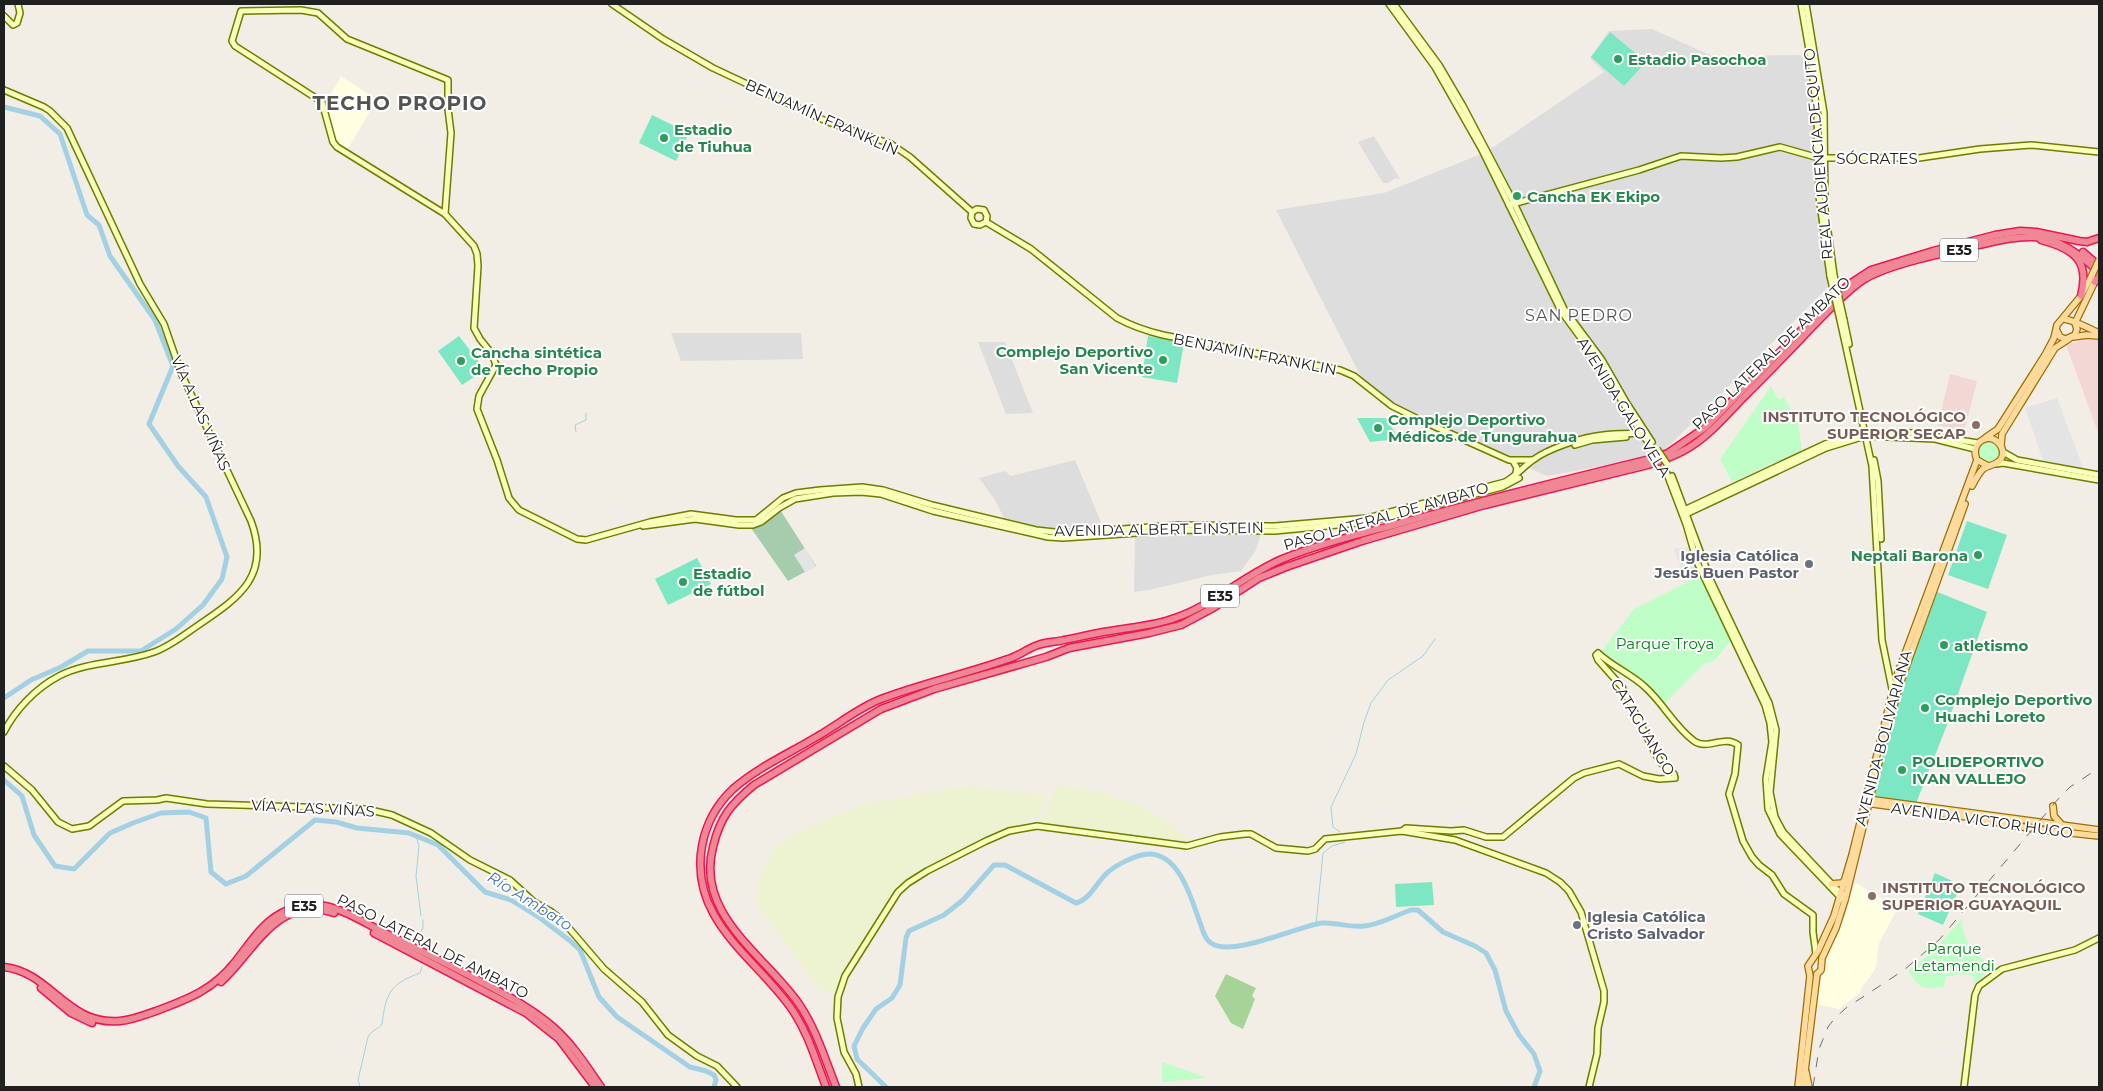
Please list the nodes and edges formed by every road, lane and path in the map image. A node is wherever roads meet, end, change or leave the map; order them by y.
1 (18, 4) edge
2 (612, 4) edge
3 (1389, 4) edge
4 (1394, 4) edge
5 (1802, 4) edge
6 (1806, 4) edge
7 (4, 16) edge
8 (1437, 66) junction
9 (4, 90) edge
10 (2099, 152) edge
11 (1821, 158) junction
12 (1512, 204) junction
13 (972, 212) junction
14 (444, 214) junction
15 (986, 222) junction
16 (2023, 237) junction
17 (2062, 237) junction
18 (2099, 238) edge
19 (2099, 260) edge
20 (2099, 266) edge
21 (2097, 276) edge
22 (2081, 296) junction
23 (2063, 319) junction
24 (2075, 324) junction
25 (2057, 331) junction
26 (2099, 335) edge
27 (2071, 338) junction
28 (1644, 434) junction
29 (1866, 434) junction
30 (1979, 443) junction
31 (2002, 449) junction
32 (1977, 460) junction
33 (1514, 461) junction
34 (1534, 461) junction
35 (1996, 464) junction
36 (1988, 466) junction
37 (2099, 475) edge
38 (1515, 477) junction
39 (2099, 480) edge
40 (1684, 512) junction
41 (1118, 531) junction
42 (1899, 669) junction
43 (1892, 689) junction
44 (4, 732) edge
45 (4, 766) edge
46 (1867, 801) junction
47 (2053, 806) dead end
48 (2062, 825) junction
49 (2099, 830) edge
50 (1402, 831) junction
51 (2099, 836) edge
52 (1845, 880) junction
53 (1831, 884) junction
54 (1843, 897) junction
55 (2099, 938) edge
56 (1816, 954) junction
57 (1812, 961) junction
58 (1821, 964) junction
59 (4, 967) edge
60 (4, 971) edge
61 (1813, 973) junction
62 (1805, 1070) junction
63 (595, 1087) edge
64 (601, 1087) edge
65 (737, 1087) edge
66 (826, 1087) edge
67 (836, 1087) edge
68 (859, 1087) edge
69 (1589, 1087) edge
70 (1798, 1087) edge
71 (1804, 1087) edge
72 (1809, 1087) edge
73 (1964, 1087) edge

1 - 7 street
2 - 13 street, BENJAMÍN FRANKLIN
3 - 8 street, AVENIDA GALO VELA
4 - 8 street, AVENIDA GALO VELA
5 - 11 street, REAL AUDIENCIA DE QUITO
6 - 11 street, REAL AUDIENCIA DE QUITO
8 - 12 street, AVENIDA GALO VELA
9 - 44 street, VÍA A LAS VIÑAS
10 - 11 street, SÓCRATES
11 - 12 street, SÓCRATES
11 - 29 street, REAL AUDIENCIA DE QUITO, bridge
12 - 28 street, AVENIDA GALO VELA
13 - 15 street
13 - 15 street
14 - 14 street
14 - 41 street, AVENIDA ALBERT EINSTEIN
15 - 33 street, BENJAMÍN FRANKLIN
16 - 21 highway
16 - 22 highway
16 - 67 highway, PASO LATERAL DE AMBATO / E35
17 - 18 highway, PASO LATERAL DE AMBATO
17 - 20 highway
17 - 66 highway, PASO LATERAL DE AMBATO / E35
19 - 21 main road, bridge
21 - 22 main road
21 - 24 main road
22 - 23 main road
23 - 24 main road
23 - 25 main road
24 - 26 main road
24 - 27 main road
25 - 27 main road
25 - 30 main road
26 - 27 main road
27 - 31 main road
28 - 34 street, AVENIDA ALBERT EINSTEIN
28 - 40 street, AVENIDA GALO VELA, bridge
29 - 30 street
29 - 40 street
29 - 42 street, REAL AUDIENCIA DE QUITO
29 - 43 street, REAL AUDIENCIA DE QUITO
30 - 31 main road
30 - 32 main road
31 - 35 main road
31 - 37 street
32 - 36 main road
32 - 42 main road, AVENIDA BOLIVARIANA
33 - 34 street, BENJAMÍN FRANKLIN
33 - 38 street
34 - 38 street, AVENIDA ALBERT EINSTEIN
34 - 41 street, AVENIDA ALBERT EINSTEIN
35 - 36 main road
35 - 39 street
36 - 46 main road, AVENIDA BOLIVARIANA
38 - 41 street, AVENIDA ALBERT EINSTEIN
40 - 53 street, AVENIDA GALO VELA
40 - 54 street, AVENIDA GALO VELA
42 - 43 main road, AVENIDA BOLIVARIANA
43 - 46 main road, AVENIDA BOLIVARIANA
45 - 65 street, VÍA A LAS VIÑAS
46 - 48 main road, AVENIDA VICTOR HUGO
46 - 51 main road, AVENIDA VICTOR HUGO
46 - 52 main road, AVENIDA BOLIVARIANA
46 - 54 main road, AVENIDA BOLIVARIANA
47 - 48 main road
48 - 49 main road, AVENIDA VICTOR HUGO
50 - 56 street, CATAGUANGO
50 - 68 street
50 - 69 street
52 - 53 main road
52 - 54 main road, AVENIDA BOLIVARIANA
53 - 54 street, AVENIDA GALO VELA
54 - 56 main road, AVENIDA BOLIVARIANA
54 - 58 main road, AVENIDA BOLIVARIANA
55 - 73 street
56 - 57 main road, AVENIDA BOLIVARIANA
57 - 58 main road
57 - 61 main road
58 - 61 main road
59 - 64 highway, PASO LATERAL DE AMBATO / E35
60 - 63 highway, PASO LATERAL DE AMBATO / E35
61 - 62 main road
61 - 70 main road
62 - 71 main road
62 - 72 main road

